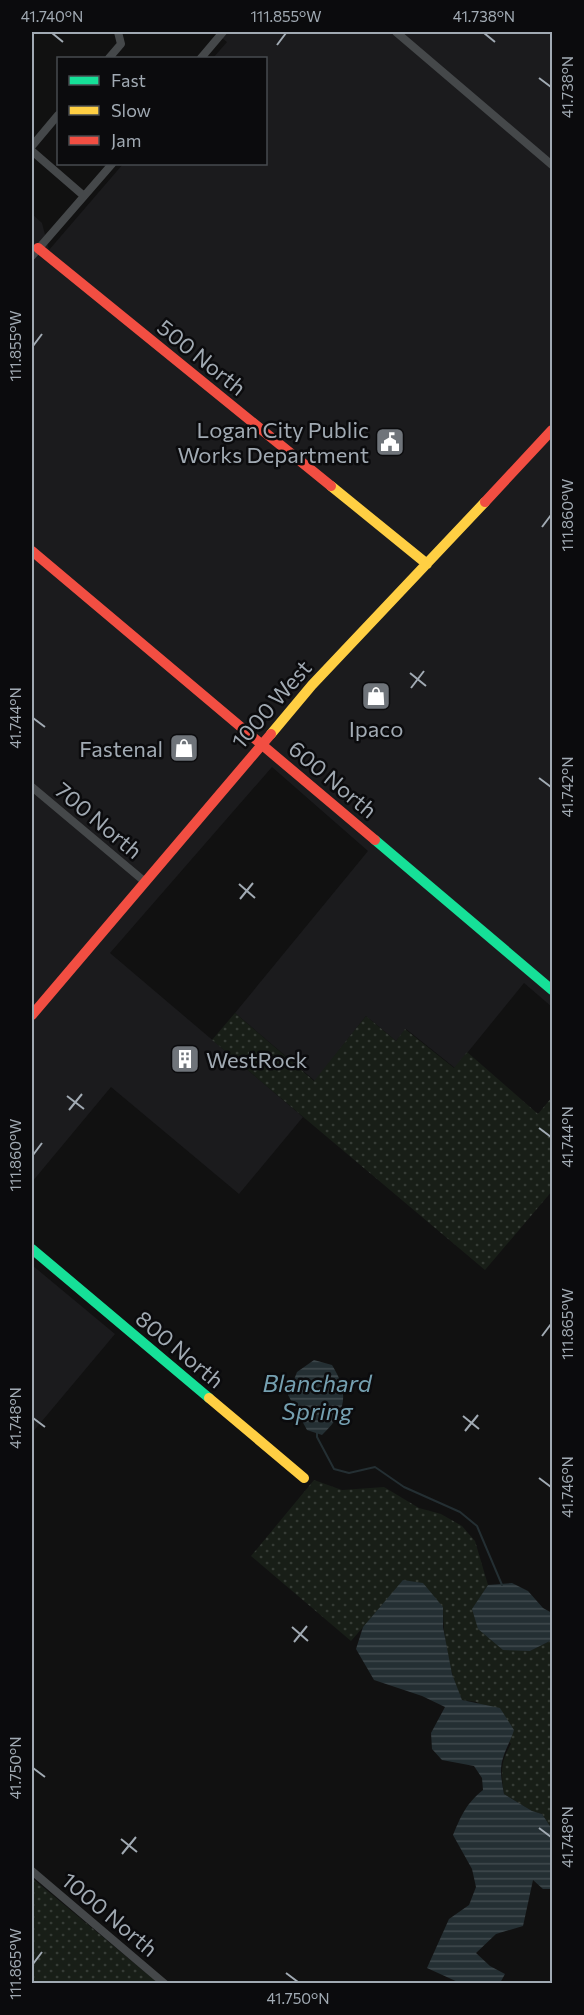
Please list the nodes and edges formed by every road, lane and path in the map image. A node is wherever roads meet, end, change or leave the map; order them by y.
1 (118, 32) edge
2 (224, 32) edge
3 (396, 32) edge
4 (110, 57) edge
5 (202, 57) edge
6 (57, 117) edge
7 (32, 148) edge
8 (111, 165) edge
9 (552, 165) edge
10 (84, 196) junction
11 (35, 252) edge
12 (552, 430) edge
13 (32, 551) edge
14 (427, 564) junction
15 (262, 744) junction
16 (32, 787) edge
17 (144, 881) junction
18 (552, 990) edge
19 (32, 1015) edge
20 (32, 1250) edge
21 (304, 1478) dead end
22 (32, 1871) edge
23 (165, 1983) edge

1 - 4 street
2 - 5 street
3 - 9 street
6 - 7 street
7 - 10 street
8 - 10 street
10 - 11 street
11 - 14 street, 500 North
12 - 14 street, 1000 West
13 - 15 street, 600 North
14 - 15 street, 1000 West
15 - 17 street, 1000 West
15 - 18 street, 600 North
16 - 17 street, 700 North
17 - 19 street, 1000 West
20 - 21 street, 800 North
22 - 23 street, 1000 North

